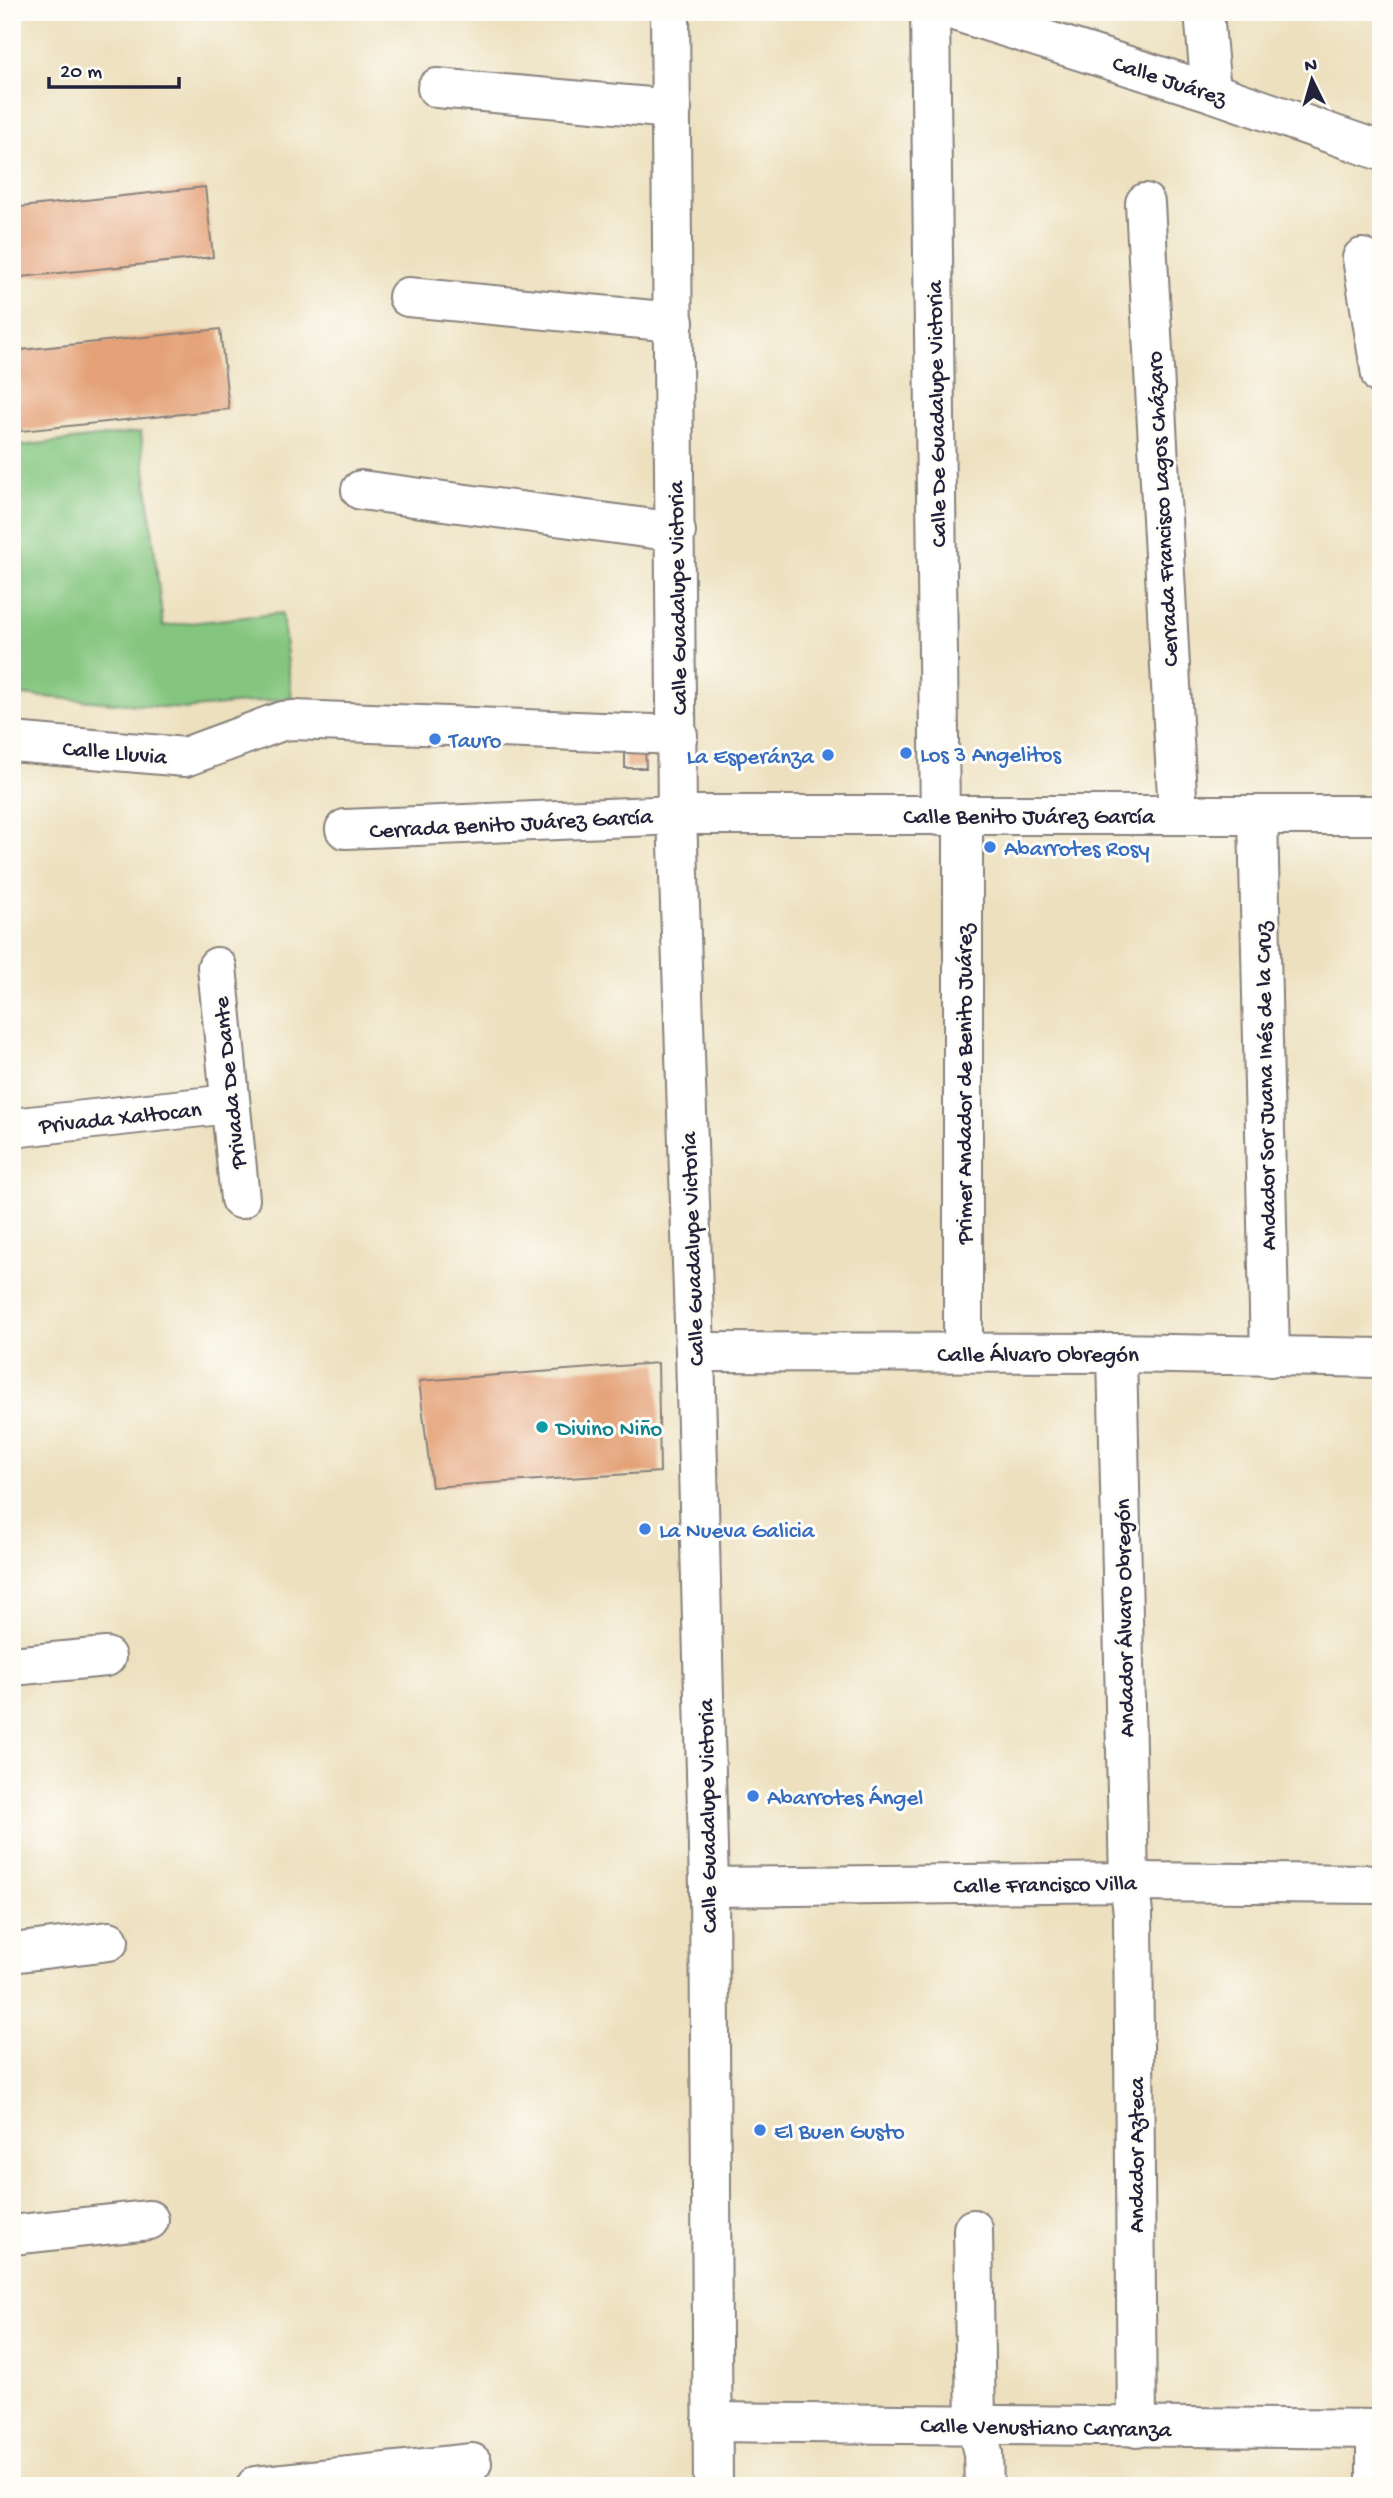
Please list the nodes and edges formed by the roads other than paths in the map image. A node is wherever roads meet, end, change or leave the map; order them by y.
1 (670, 12) edge
2 (930, 12) edge
3 (957, 12) edge
4 (1204, 12) edge
5 (1039, 25) edge
6 (437, 89) dead end
7 (1212, 92) junction
8 (671, 109) junction
9 (1381, 151) edge
10 (1145, 203) dead end
11 (1362, 258) dead end
12 (408, 296) dead end
13 (674, 322) junction
14 (1381, 375) edge
15 (361, 490) dead end
16 (676, 532) junction
17 (678, 735) junction
18 (12, 742) edge
19 (677, 815) junction
20 (1178, 815) junction
21 (1258, 815) junction
22 (1381, 815) edge
23 (952, 816) junction
24 (345, 829) dead end
25 (217, 967) dead end
26 (229, 1104) junction
27 (12, 1128) edge
28 (240, 1199) dead end
29 (695, 1352) junction
30 (963, 1352) junction
31 (1117, 1353) junction
32 (1270, 1357) junction
33 (1381, 1358) edge
34 (106, 1657) dead end
35 (12, 1666) edge
36 (1129, 1882) junction
37 (1381, 1884) edge
38 (709, 1887) junction
39 (108, 1941) dead end
40 (12, 1953) edge
41 (149, 2220) dead end
42 (973, 2229) dead end
43 (12, 2235) edge
44 (712, 2423) junction
45 (976, 2425) junction
46 (1137, 2428) junction
47 (1378, 2429) edge
48 (472, 2463) dead end
49 (311, 2483) edge
50 (256, 2486) edge
51 (713, 2486) edge
52 (984, 2486) edge
53 (1377, 2486) edge

1 - 8 street, Calle Guadalupe Victoria
2 - 23 street, Calle De Guadalupe Victoria
3 - 5 street, Calle Juárez
4 - 7 street
5 - 7 street, Calle Juárez
6 - 8 street
7 - 9 street, Calle Juárez
8 - 13 street, Calle Guadalupe Victoria
10 - 20 street, Cerrada Francisco Lagos Cházaro
11 - 14 street
12 - 13 street
13 - 16 street, Calle Guadalupe Victoria
15 - 16 street
16 - 17 street, Calle Guadalupe Victoria
17 - 18 street, Calle Lluvia
17 - 19 street, Calle Guadalupe Victoria
19 - 23 street, Calle Benito Juárez García
19 - 24 street, Cerrada Benito Juárez García
19 - 29 street, Calle Guadalupe Victoria
20 - 21 street, Calle Benito Juárez García
20 - 23 street, Calle Benito Juárez García
21 - 22 street, Calle Benito Juárez García
21 - 32 street, Andador Sor Juana Inés de la Cruz
23 - 30 street, Primer Andador de Benito Juárez
25 - 26 street, Privada De Dante
26 - 27 street, Privada Xaltocan
26 - 28 street, Privada De Dante
29 - 30 street, Calle Álvaro Obregón
29 - 38 street, Calle Guadalupe Victoria
30 - 31 street, Calle Álvaro Obregón
31 - 32 street, Calle Álvaro Obregón
31 - 36 street, Andador Álvaro Obregón
32 - 33 street, Calle Álvaro Obregón
34 - 35 street
36 - 37 street, Calle Francisco Villa
36 - 38 street, Calle Francisco Villa
36 - 46 street, Andador Azteca
38 - 44 street, Calle Guadalupe Victoria
39 - 40 street
41 - 43 street
42 - 45 street
44 - 45 street, Calle Venustiano Carranza
44 - 51 street, Calle Guadalupe Victoria
45 - 46 street, Calle Venustiano Carranza
45 - 52 street
46 - 47 street, Calle Venustiano Carranza
47 - 53 street
48 - 49 street
49 - 50 street

